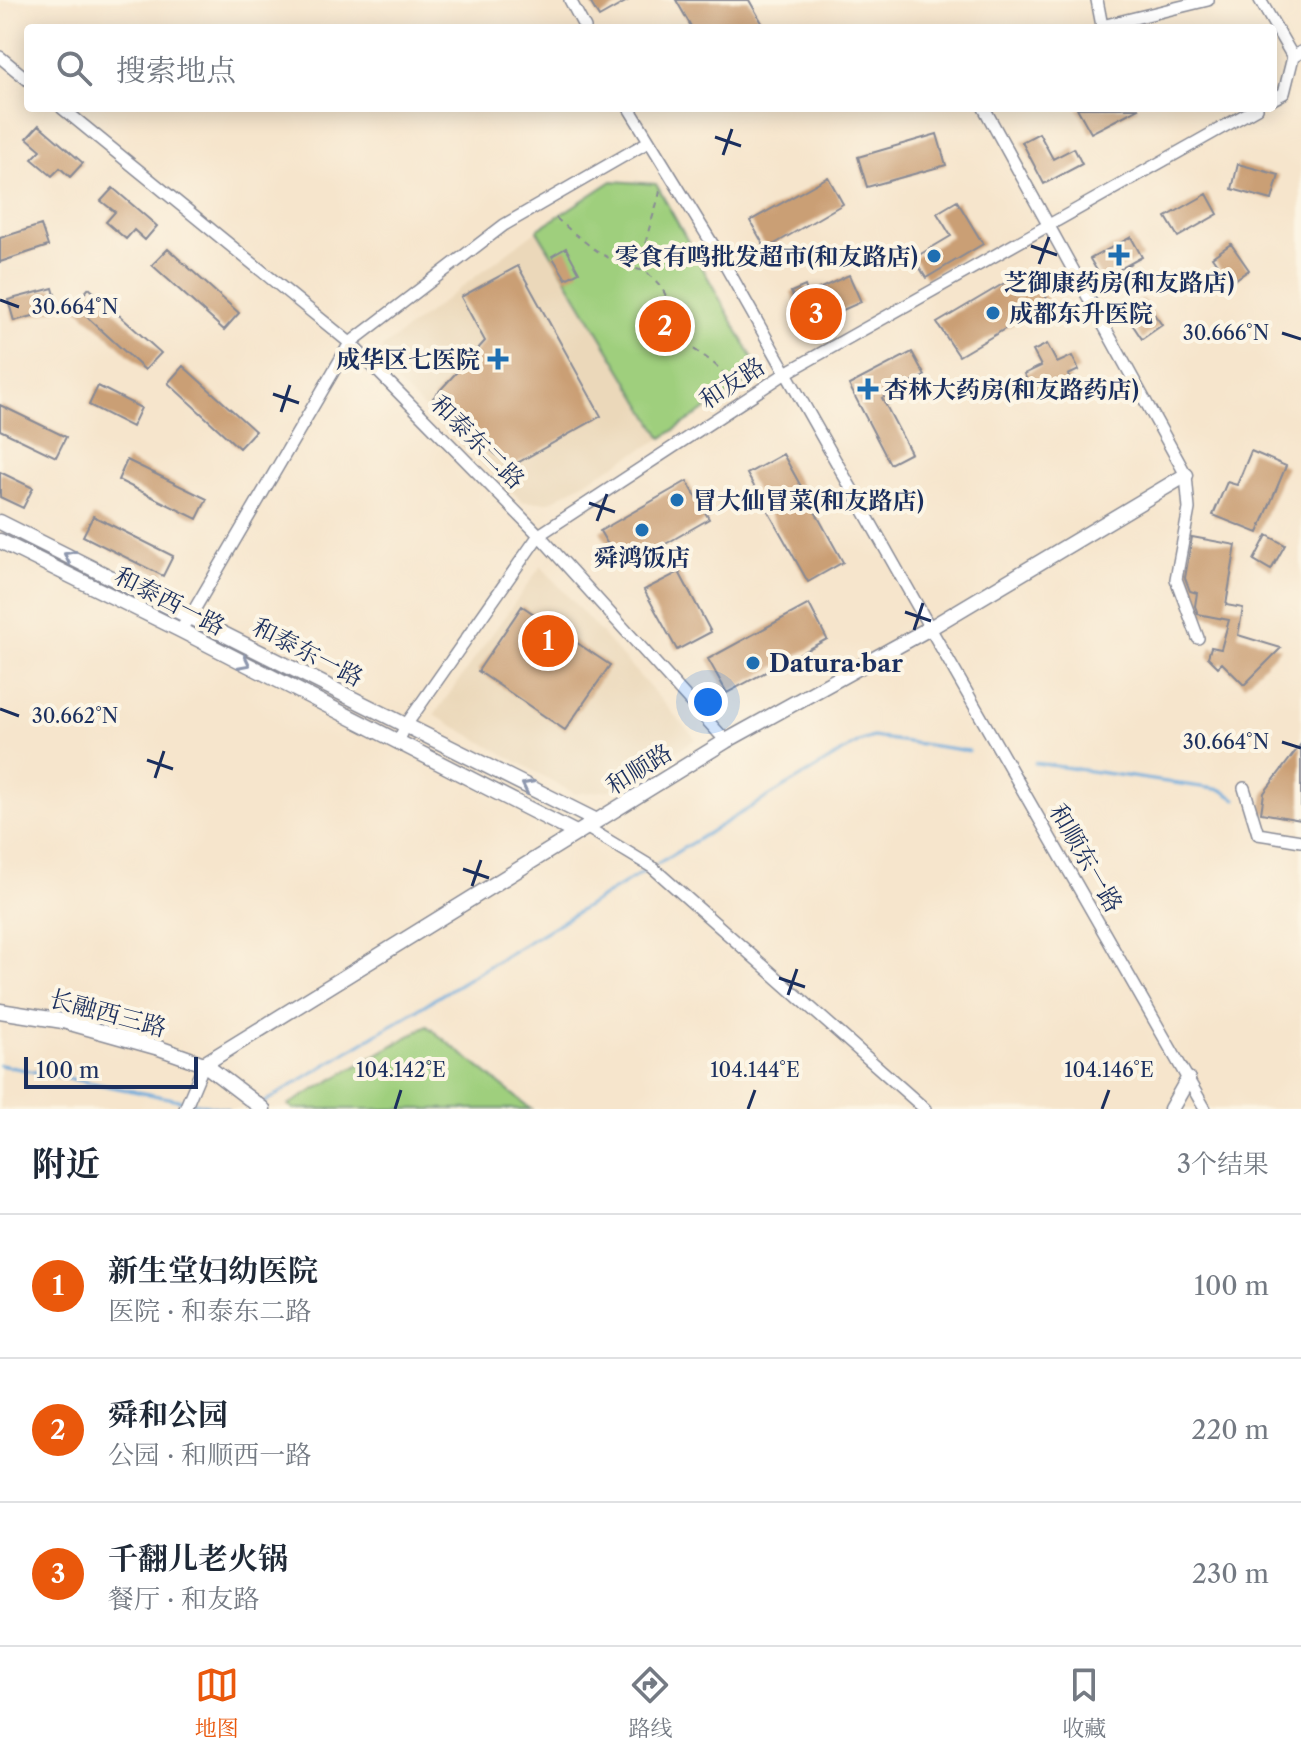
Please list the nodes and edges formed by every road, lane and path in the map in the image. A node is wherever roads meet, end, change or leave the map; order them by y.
1 (570, 0) edge
2 (1097, 0) edge
3 (1208, 0) edge
4 (1260, 0) edge
5 (583, 24) edge
6 (1102, 24) edge
7 (1110, 24) edge
8 (1276, 24) edge
9 (1277, 25) edge
10 (1297, 54) edge
11 (0, 57) edge
12 (24, 77) edge
13 (1277, 97) edge
14 (67, 112) edge
15 (631, 112) edge
16 (986, 112) edge
17 (1250, 112) edge
18 (648, 142) junction
19 (660, 191) dead end
20 (556, 218) dead end
21 (1049, 225) junction
22 (646, 271) junction
23 (350, 343) junction
24 (786, 373) junction
25 (735, 390) dead end
26 (1186, 475) junction
27 (0, 522) edge
28 (539, 535) junction
29 (0, 541) edge
30 (190, 617) junction
31 (930, 628) junction
32 (180, 630) junction
33 (1198, 638) dead end
34 (406, 725) junction
35 (726, 741) junction
36 (398, 742) junction
37 (1244, 788) dead end
38 (586, 827) junction
39 (1301, 841) edge
40 (0, 1011) edge
41 (204, 1064) junction
42 (1188, 1079) junction
43 (185, 1109) edge
44 (263, 1109) edge
45 (925, 1109) edge
46 (1171, 1109) edge
47 (1205, 1109) edge

1 - 5 street
2 - 6 street
3 - 7 street
4 - 8 street
9 - 10 street
10 - 13 street
11 - 12 street
14 - 23 street, 和泰东二路
15 - 18 street, 和顺东一路
16 - 21 street
17 - 21 street, 和友路
18 - 23 street
18 - 24 street, 和顺东一路
19 - 22 path
20 - 22 path
21 - 24 street, 和友路
21 - 26 street
22 - 25 path
23 - 28 street, 和泰东二路
23 - 30 street
24 - 28 street, 和友路
24 - 31 street, 和顺东一路
26 - 31 street, 和顺路
26 - 33 street
30 -> 27 street, 和泰东一路
28 - 34 street, 和友路
28 - 35 street, 和泰东二路
29 - 32 street, 和泰西一路
30 - 32 street
30 - 34 street, 和泰东一路
31 - 35 street, 和顺路
31 - 42 street, 和顺东一路
32 -> 36 street, 和泰西一路
34 - 36 street, 和友路
38 -> 34 street, 和泰东一路
35 - 38 street, 和顺路
36 - 38 street, 和泰西一路
37 - 39 street
38 - 41 street, 和顺路
38 - 45 street
40 - 41 street, 长融西三路
41 - 43 street
41 - 44 street, 长融西三路
42 - 46 street
42 - 47 street, 和顺东一路

